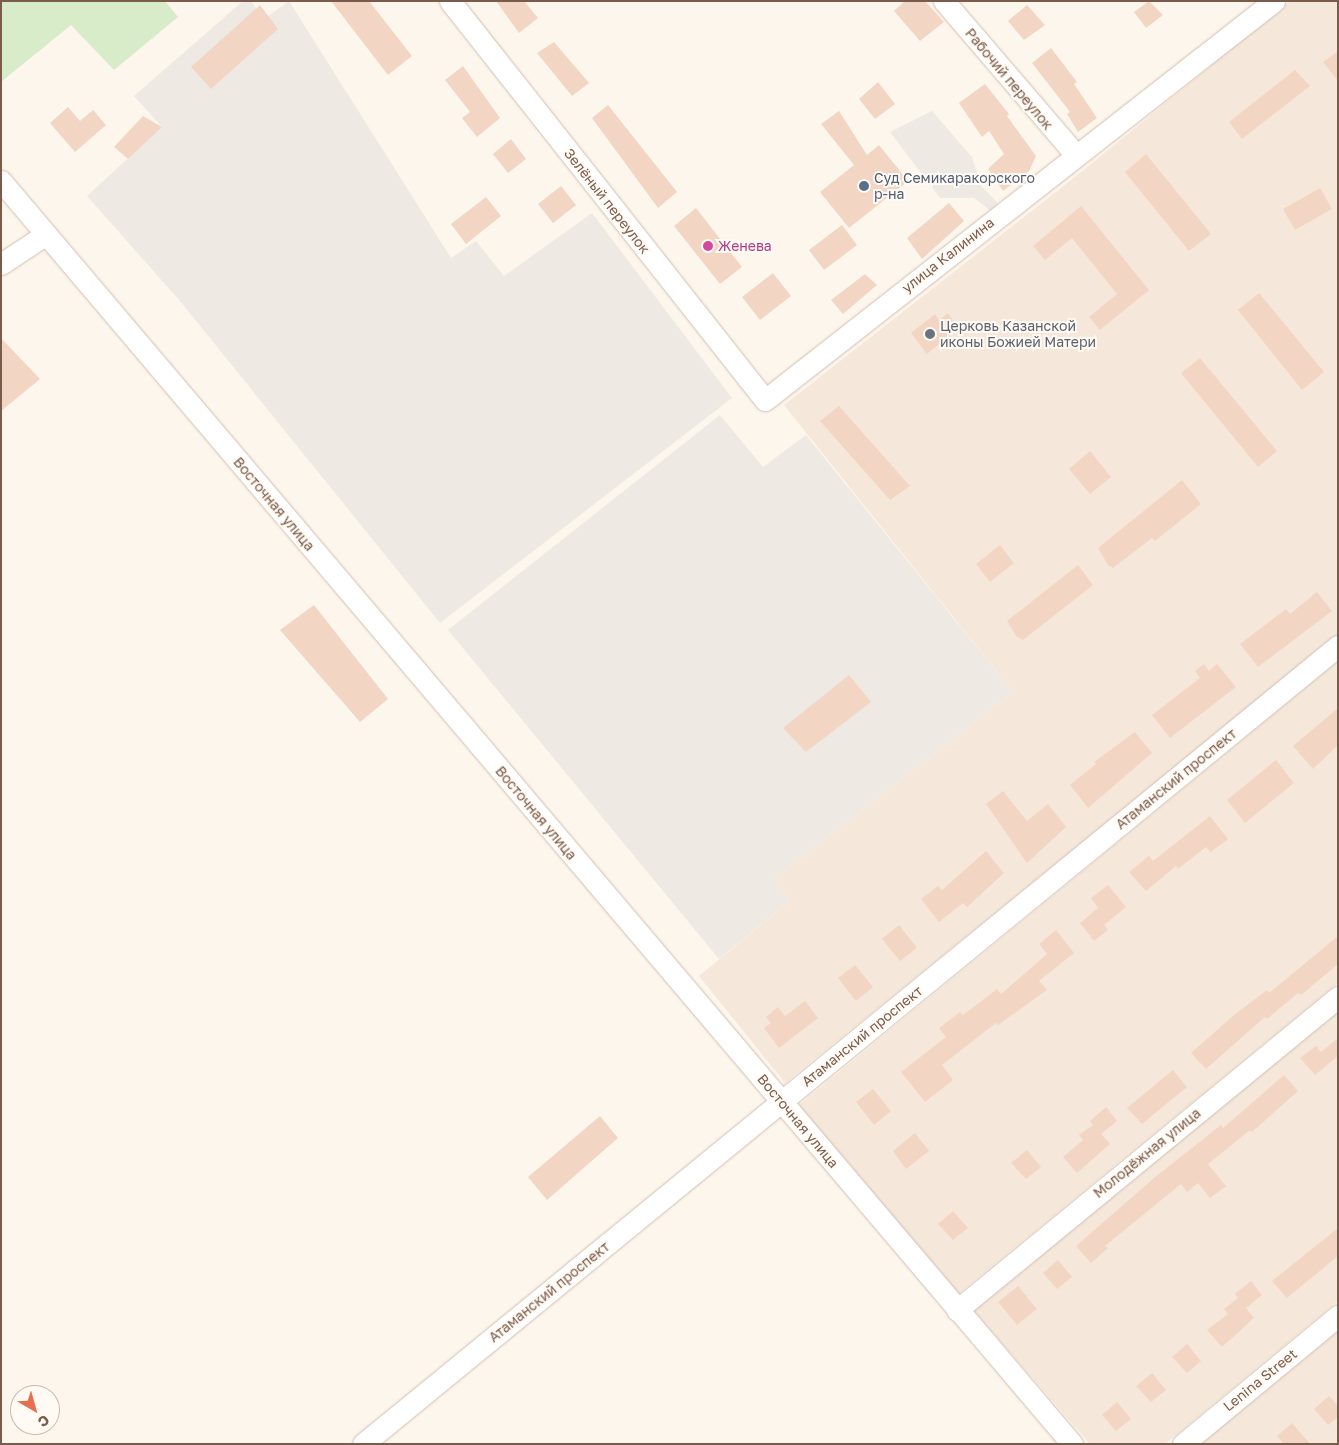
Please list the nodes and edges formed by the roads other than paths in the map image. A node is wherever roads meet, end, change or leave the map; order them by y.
1 (450, 1) edge
2 (944, 1) edge
3 (1274, 1) edge
4 (1076, 155) junction
5 (1, 181) edge
6 (45, 235) junction
7 (1, 264) edge
8 (765, 400) joint
9 (1338, 646) edge
10 (1338, 997) edge
11 (782, 1102) junction
12 (957, 1310) junction
13 (1338, 1316) edge
14 (363, 1444) edge
15 (1072, 1444) edge
16 (1183, 1444) edge

1 - 8 street, Зелёный переулок
2 - 4 street, Рабочий переулок
3 - 4 street, улица Калинина
4 - 8 street, улица Калинина
5 - 6 street, Восточная улица
6 - 7 street
6 - 11 street, Восточная улица
9 - 11 street, Атаманский проспект
10 - 12 street, Молодёжная улица
11 - 12 street, Восточная улица
11 - 14 street, Атаманский проспект
12 - 15 street, Восточная улица
13 - 16 street, Lenina Street

